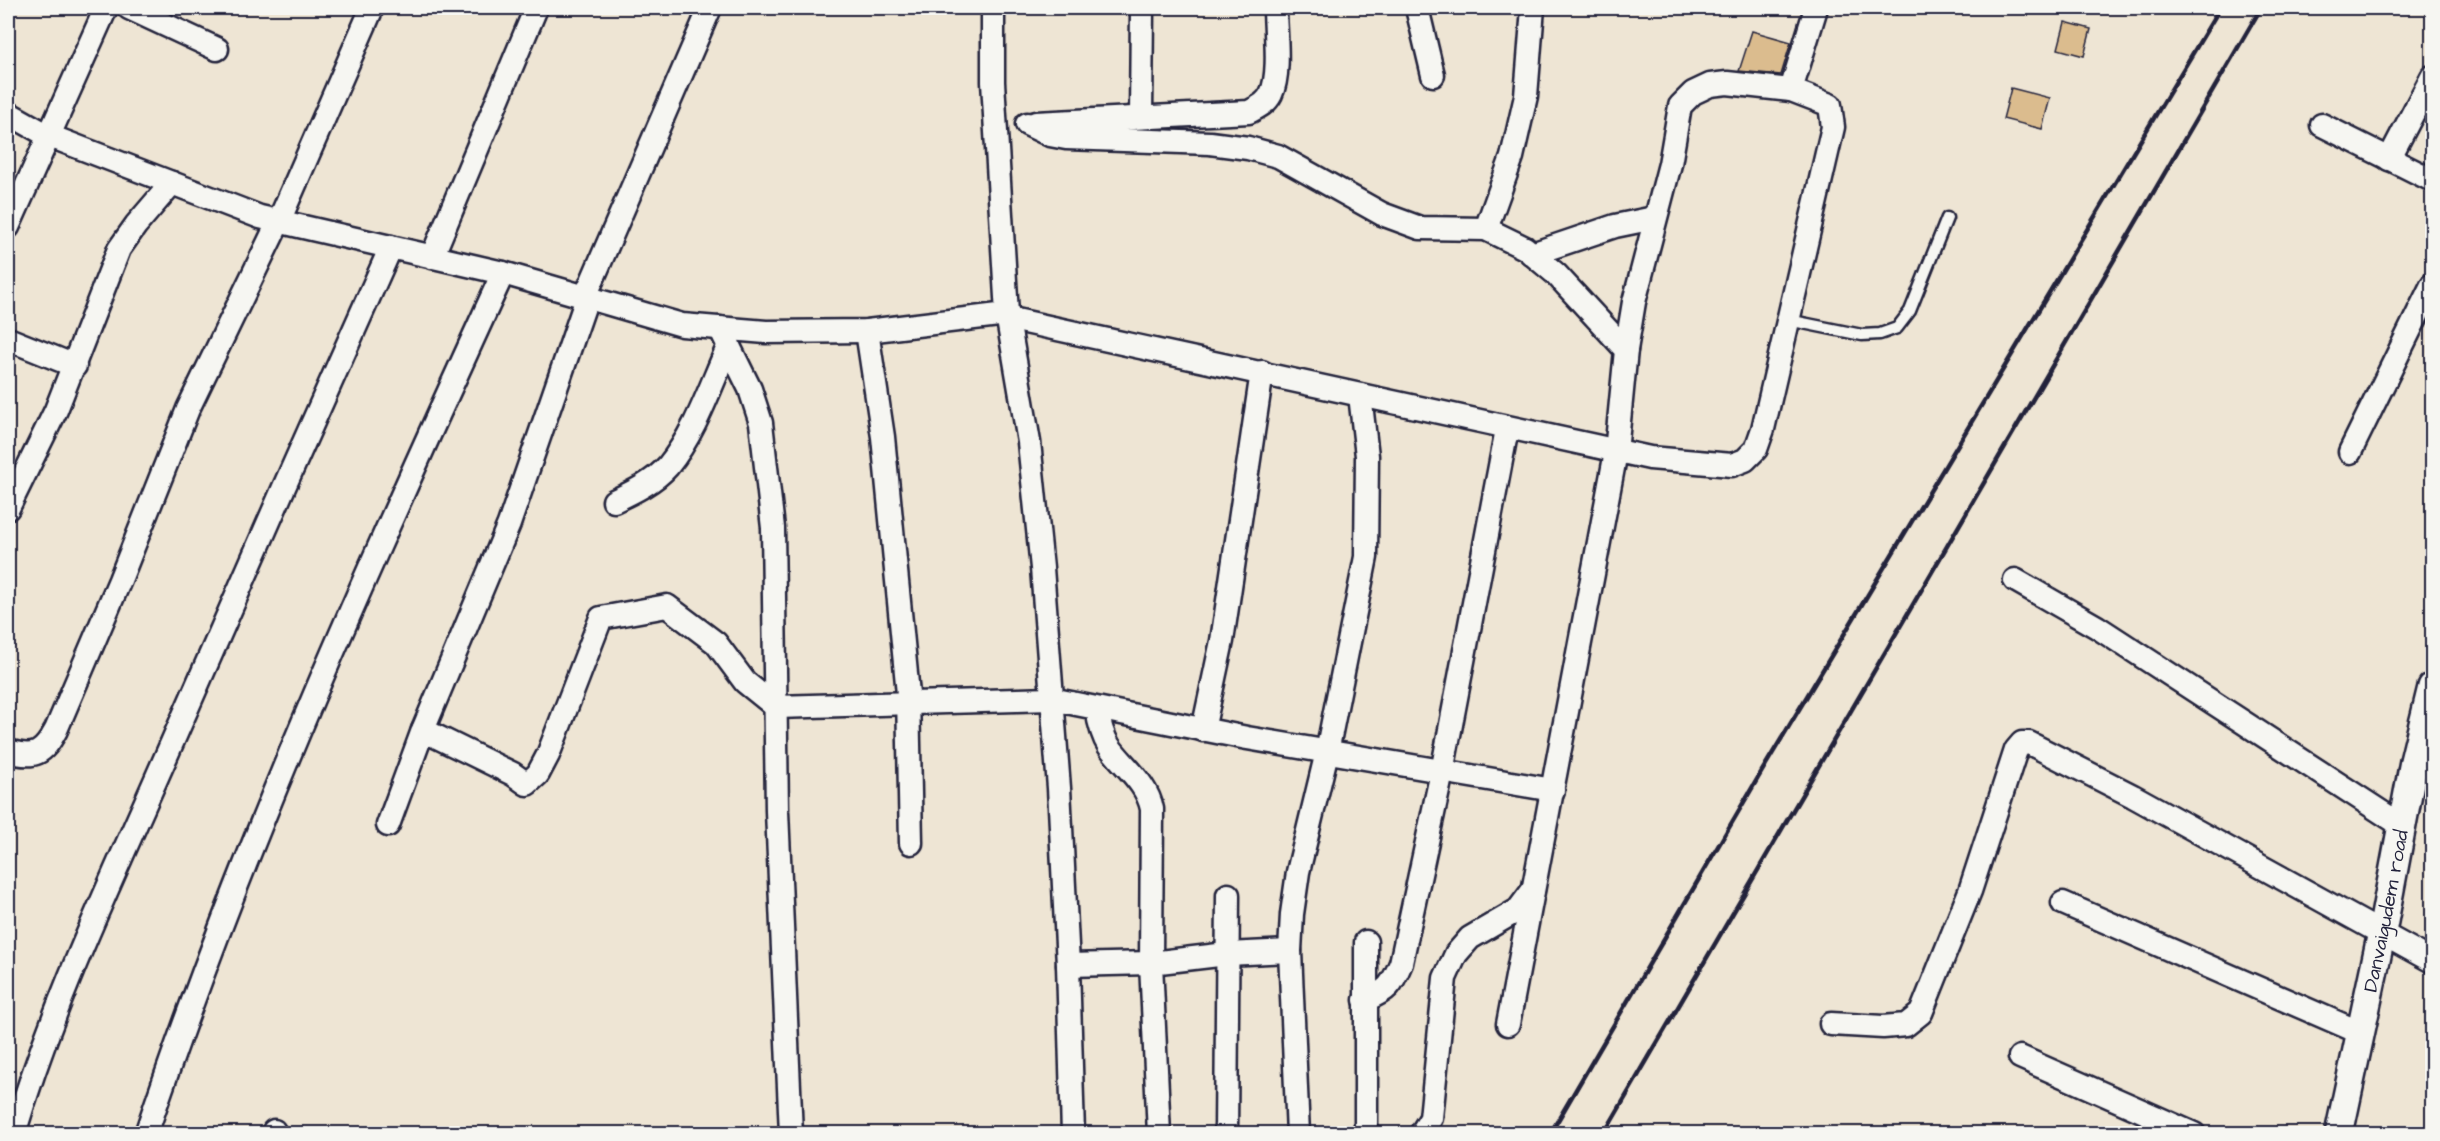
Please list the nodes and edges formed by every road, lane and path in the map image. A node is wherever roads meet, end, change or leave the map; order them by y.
1 (106, 8) edge
2 (129, 8) edge
3 (372, 8) edge
4 (536, 8) edge
5 (710, 8) edge
6 (993, 8) edge
7 (1142, 8) edge
8 (1275, 8) edge
9 (1416, 8) edge
10 (1533, 8) edge
11 (1816, 8) edge
12 (217, 49) dead end
13 (1433, 75) dead end
14 (2433, 77) edge
15 (1791, 90) junction
16 (8, 113) edge
17 (1141, 117) junction
18 (996, 124) junction
19 (1027, 124) junction
20 (2322, 125) dead end
21 (47, 135) junction
22 (2389, 159) junction
23 (2433, 180) edge
24 (172, 183) junction
25 (1654, 218) junction
26 (1947, 218) dead end
27 (279, 221) junction
28 (8, 227) edge
29 (1486, 229) junction
30 (391, 247) junction
31 (1532, 254) junction
32 (432, 257) junction
33 (503, 273) junction
34 (2433, 285) edge
35 (585, 297) junction
36 (1007, 316) junction
37 (1788, 320) junction
38 (867, 331) junction
39 (725, 337) junction
40 (8, 339) edge
41 (1626, 350) junction
42 (75, 366) junction
43 (1262, 372) junction
44 (1360, 395) junction
45 (1508, 429) junction
46 (1616, 452) junction
47 (2350, 452) dead end
48 (614, 501) dead end
49 (8, 508) edge
50 (2015, 580) dead end
51 (2433, 687) edge
52 (1050, 699) junction
53 (908, 703) junction
54 (776, 707) junction
55 (1097, 710) junction
56 (423, 730) junction
57 (1203, 730) junction
58 (8, 751) edge
59 (1327, 752) junction
60 (1442, 772) junction
61 (1553, 790) junction
62 (388, 825) dead end
63 (2401, 825) junction
64 (911, 843) dead end
65 (1534, 889) junction
66 (1228, 895) dead end
67 (2063, 903) dead end
68 (2382, 932) junction
69 (1366, 942) dead end
70 (1290, 951) junction
71 (1227, 954) junction
72 (2433, 961) edge
73 (1151, 963) junction
74 (1068, 964) junction
75 (1365, 1000) junction
76 (1508, 1024) dead end
77 (1831, 1024) dead end
78 (2361, 1033) junction
79 (2020, 1057) dead end
80 (14, 1134) edge
81 (146, 1134) edge
82 (790, 1134) edge
83 (1073, 1134) edge
84 (1159, 1134) edge
85 (1226, 1134) edge
86 (1298, 1134) edge
87 (1366, 1134) edge
88 (1421, 1134) edge
89 (2194, 1134) edge
90 (2339, 1134) edge

1 - 21 street
2 - 12 street
3 - 27 street
4 - 32 street
5 - 35 street
6 - 18 street
7 - 17 street
8 - 17 street
9 - 13 street
10 - 29 street
11 - 15 street
14 - 22 street
15 - 25 street
15 - 37 street
16 - 21 street
17 - 19 street
18 - 19 street
18 - 36 street
19 - 29 street
20 - 22 street
21 - 24 street
21 - 28 street
22 - 23 street
24 - 27 street
24 - 42 street
25 - 31 street
25 - 41 street
26 - 37 lane
27 - 30 street
27 - 58 street
29 - 31 street
30 - 32 street
30 - 80 street
31 - 41 street
32 - 33 street
33 - 35 street
33 - 81 street
34 - 47 street
35 - 39 street
35 - 56 street
36 - 38 street
36 - 43 street
36 - 52 street
37 - 46 street
38 - 39 street
38 - 53 street
39 - 48 street
39 - 54 street
40 - 42 street
41 - 46 street
42 - 49 street
43 - 44 street
43 - 57 street
44 - 45 street
44 - 59 street
45 - 46 street
45 - 60 street
46 - 61 street
50 - 63 street
51 - 63 street, Danvaigudem road
52 - 53 street
52 - 55 street
52 - 74 street
53 - 54 street
53 - 64 street
54 - 56 street
54 - 82 street
55 - 57 street
55 - 73 street
56 - 62 street
57 - 59 street
59 - 60 street
59 - 70 street
60 - 61 street
60 - 75 street
61 - 65 street
63 - 68 street, Danvaigudem road
65 - 76 street
65 - 88 street
66 - 71 street
67 - 78 street
68 - 72 street
68 - 77 street
68 - 78 street, Danvaigudem road
69 - 75 street
70 - 71 street
70 - 86 street
71 - 73 street
71 - 85 street
73 - 74 street
73 - 84 street
74 - 83 street
75 - 87 street
78 - 90 street, Danvaigudem road
79 - 89 street

